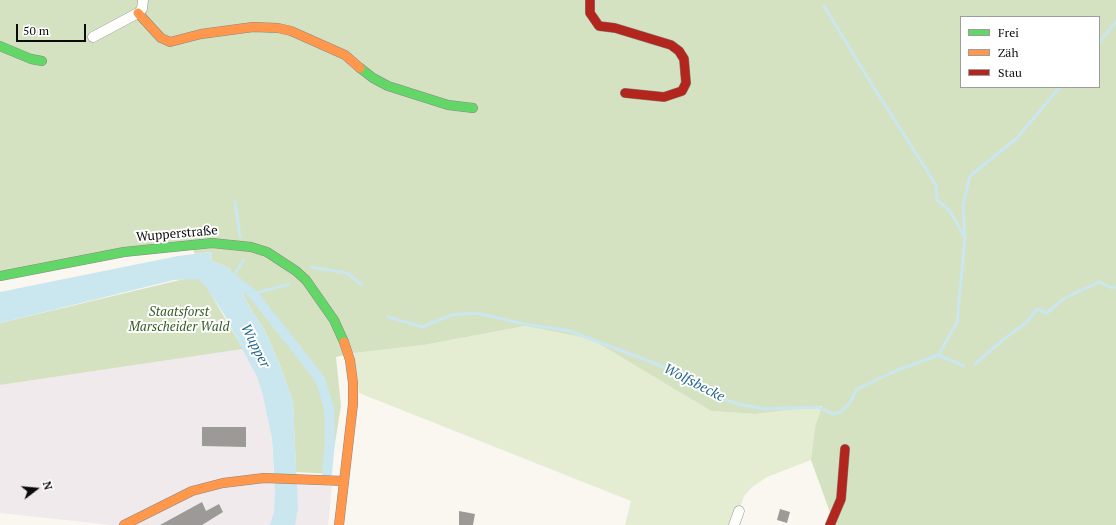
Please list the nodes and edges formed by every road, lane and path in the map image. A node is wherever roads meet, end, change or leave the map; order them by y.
1 (143, 0) edge
2 (590, 0) edge
3 (138, 13) junction
4 (93, 37) dead end
5 (0, 46) edge
6 (42, 61) dead end
7 (625, 93) dead end
8 (473, 108) dead end
9 (0, 276) edge
10 (845, 449) dead end
11 (344, 481) junction
12 (739, 511) dead end
13 (124, 525) edge
14 (339, 525) edge
15 (734, 525) edge
16 (830, 525) edge

1 - 3 street
2 - 7 street
3 - 4 street
3 - 8 street
5 - 6 street
9 - 11 street, Wupperstraße
10 - 16 street
11 - 13 street
11 - 14 street, Wupperstraße
12 - 15 street

